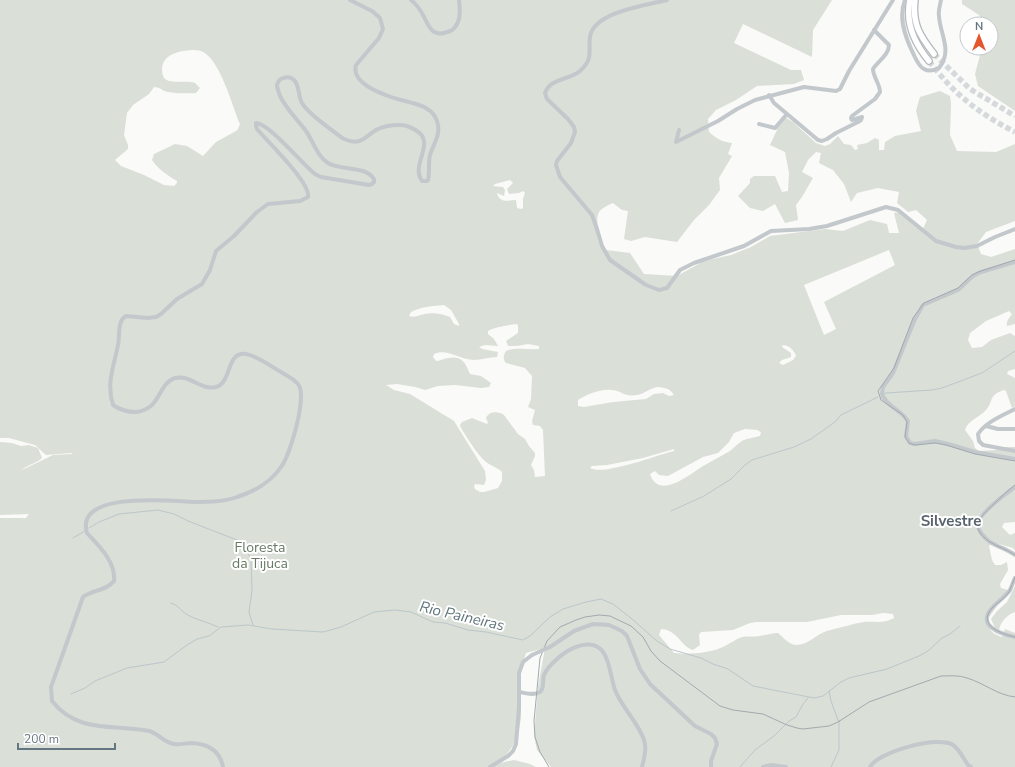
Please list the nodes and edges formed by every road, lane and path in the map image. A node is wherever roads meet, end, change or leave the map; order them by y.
1 (350, 0) edge
2 (411, 0) edge
3 (458, 0) edge
4 (667, 0) edge
5 (893, 0) edge
6 (906, 0) edge
7 (910, 0) edge
8 (916, 0) edge
9 (941, 0) edge
10 (874, 30) junction
11 (916, 42) junction
12 (934, 54) tunnel mouth
13 (929, 61) tunnel mouth
14 (769, 96) junction
15 (787, 114) junction
16 (759, 124) dead end
17 (679, 130) dead end
18 (1015, 229) edge
19 (1015, 262) edge
20 (1015, 409) edge
21 (986, 426) junction
22 (1015, 429) edge
23 (1015, 450) edge
24 (1015, 460) edge
25 (1015, 486) edge
26 (1015, 555) edge
27 (1015, 578) edge
28 (1015, 637) edge
29 (519, 692) junction
30 (223, 767) edge
31 (490, 767) edge
32 (642, 767) edge
33 (711, 767) edge
34 (763, 767) edge
35 (786, 767) edge
36 (870, 767) edge
37 (971, 767) edge

1 - 30 street
2 - 3 street
4 - 18 street
5 - 10 street
6 - 9 street
6 - 11 highway
7 - 11 highway
8 - 12 highway
10 - 14 street
10 - 15 street
11 - 13 highway
14 - 15 street
14 - 17 street
15 - 16 street
19 - 24 street
20 - 21 street
21 - 22 street
21 - 23 street
25 - 26 street
27 - 28 street
29 - 31 street
29 - 32 street
29 - 33 street, bridge
34 - 35 street
36 - 37 street

